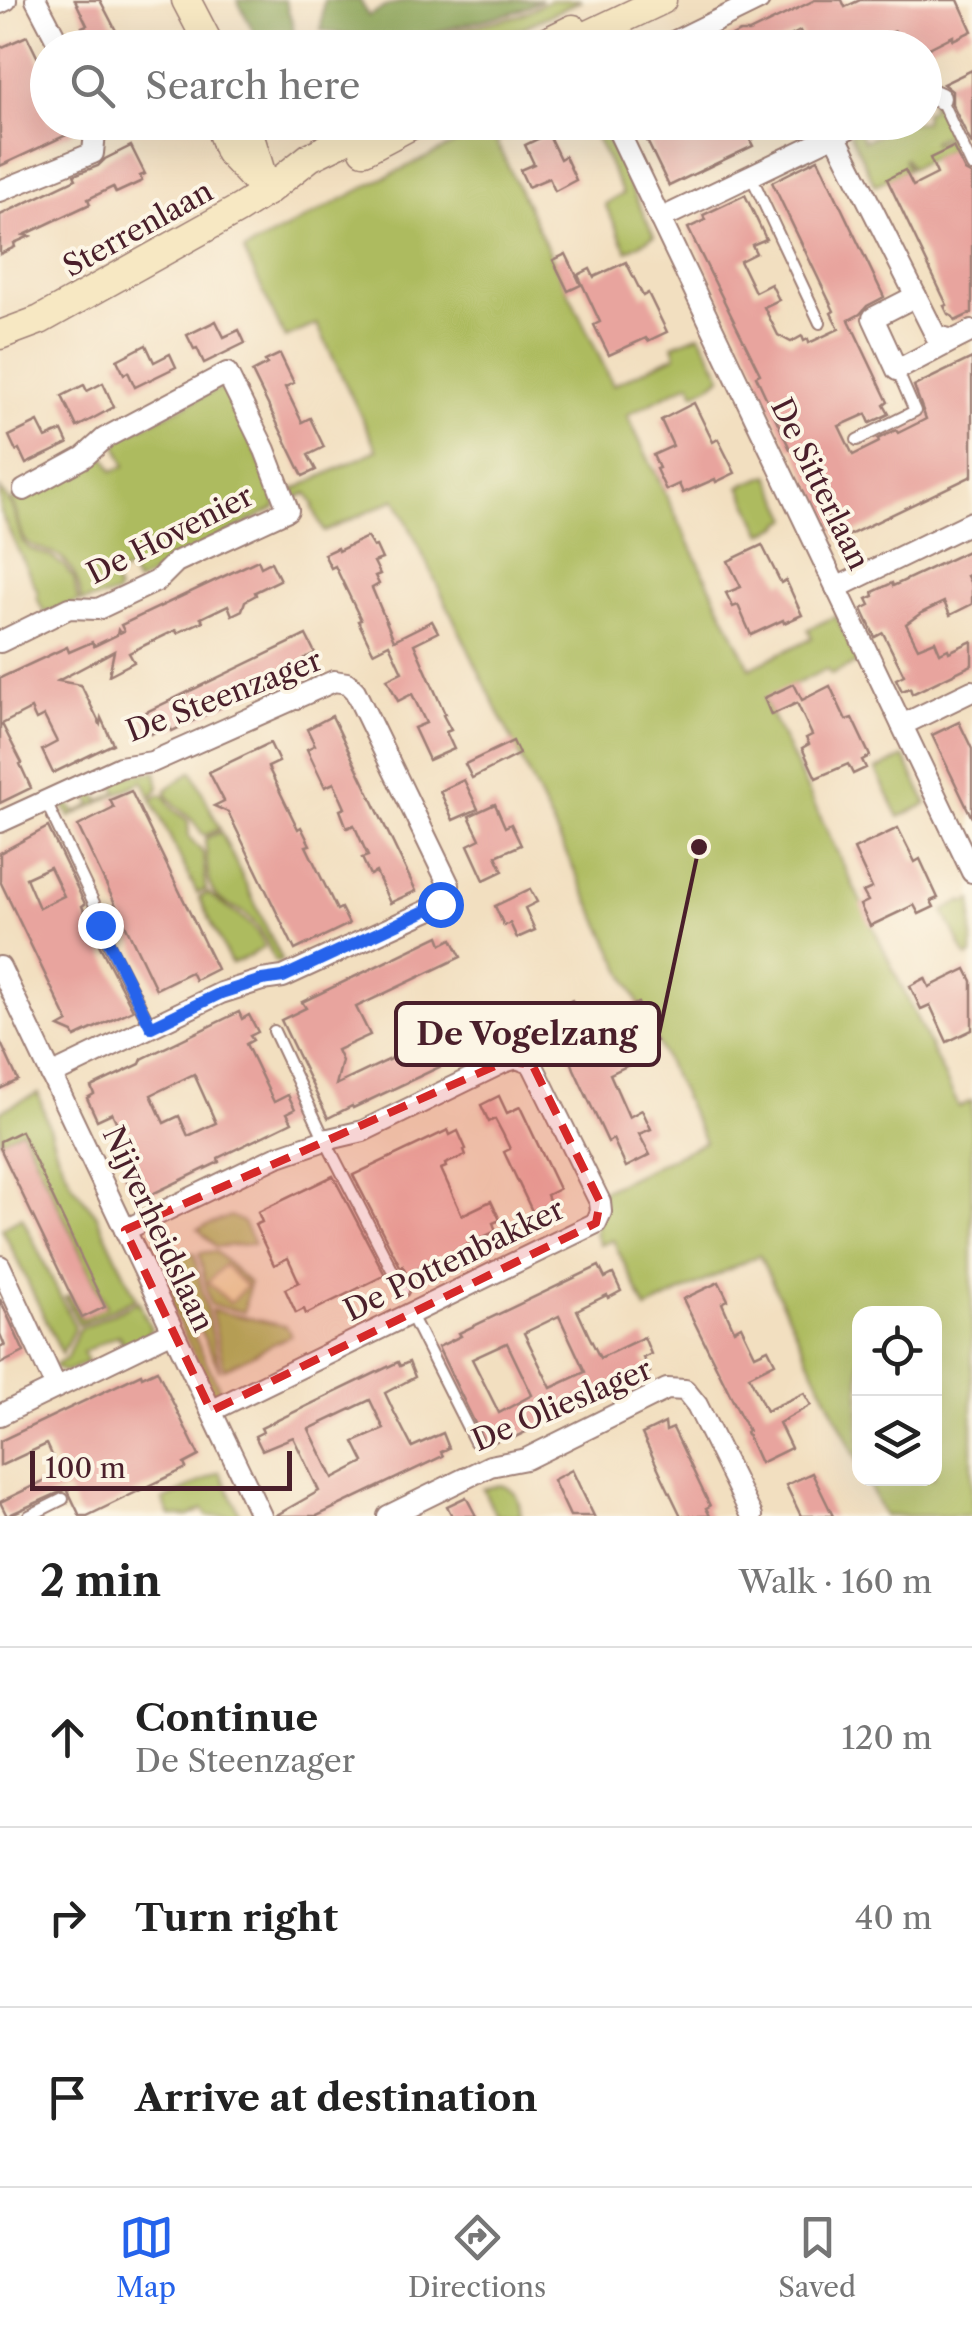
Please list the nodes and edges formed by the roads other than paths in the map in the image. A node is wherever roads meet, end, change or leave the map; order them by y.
1 (36, 0) edge
2 (183, 0) edge
3 (633, 0) edge
4 (662, 0) edge
5 (759, 0) edge
6 (51, 30) edge
7 (187, 30) edge
8 (200, 30) edge
9 (571, 30) edge
10 (600, 30) edge
11 (698, 30) edge
12 (942, 114) edge
13 (94, 140) edge
14 (225, 140) edge
15 (251, 140) edge
16 (346, 140) edge
17 (384, 140) edge
18 (623, 140) edge
19 (825, 140) edge
20 (838, 140) edge
21 (972, 166) edge
22 (751, 176) junction
23 (0, 192) edge
24 (266, 192) junction
25 (660, 219) junction
26 (916, 296) junction
27 (40, 320) junction
28 (820, 323) dead end
29 (0, 335) edge
30 (963, 336) edge
31 (0, 352) edge
32 (897, 370) junction
33 (857, 440) dead end
34 (24, 490) dead end
35 (972, 522) edge
36 (836, 588) junction
37 (0, 642) edge
38 (972, 691) edge
39 (902, 724) junction
40 (46, 801) junction
41 (0, 822) edge
42 (972, 872) edge
43 (0, 967) edge
44 (151, 1027) junction
45 (274, 1031) dead end
46 (51, 1075) junction
47 (324, 1140) junction
48 (125, 1230) junction
49 (0, 1266) edge
50 (403, 1291) dead end
51 (412, 1315) junction
52 (173, 1331) junction
53 (56, 1387) junction
54 (211, 1411) junction
55 (0, 1415) edge
56 (475, 1442) dead end
57 (64, 1499) dead end
58 (393, 1515) edge
59 (28, 1516) edge
60 (260, 1516) edge
61 (752, 1516) edge

1 - 6 street
2 - 7 street
2 - 8 street
3 - 9 street
4 - 10 street
5 - 11 street
12 - 21 lane
13 - 23 street
14 - 24 street
15 - 24 street
16 - 24 street, Sterrenlaan
17 - 24 street, Sterrenlaan
18 - 25 street, De Sitterlaan
19 - 22 street
20 - 26 street
22 - 25 street
22 - 28 lane
24 - 27 street, Sterrenlaan
25 - 36 street, De Sitterlaan
26 - 30 street
26 - 32 street
27 - 29 street, Sterrenlaan
27 - 31 street, Sterrenlaan
30 - 32 street
32 - 33 lane
34 - 37 street, De Hovenier
35 - 36 street
36 - 39 street, De Sitterlaan
38 - 39 street
39 - 42 street, De Sitterlaan
40 - 41 street, De Steenzager
40 - 44 lane
40 - 44 street, De Steenzager
43 - 46 street, Nijverheidslaan
44 - 46 street, De Steenzager
45 - 47 lane
46 - 48 street, Nijverheidslaan
47 - 48 street, De Pottenbakker
47 - 50 lane
47 - 51 street, De Pottenbakker
48 - 52 street, Nijverheidslaan
49 - 53 street
51 - 54 street, De Pottenbakker
51 - 56 lane
52 - 53 street
52 - 54 street, Nijverheidslaan
53 - 55 street
54 - 60 street, Nijverheidslaan
57 - 59 lane
58 - 61 street, De Olieslager

